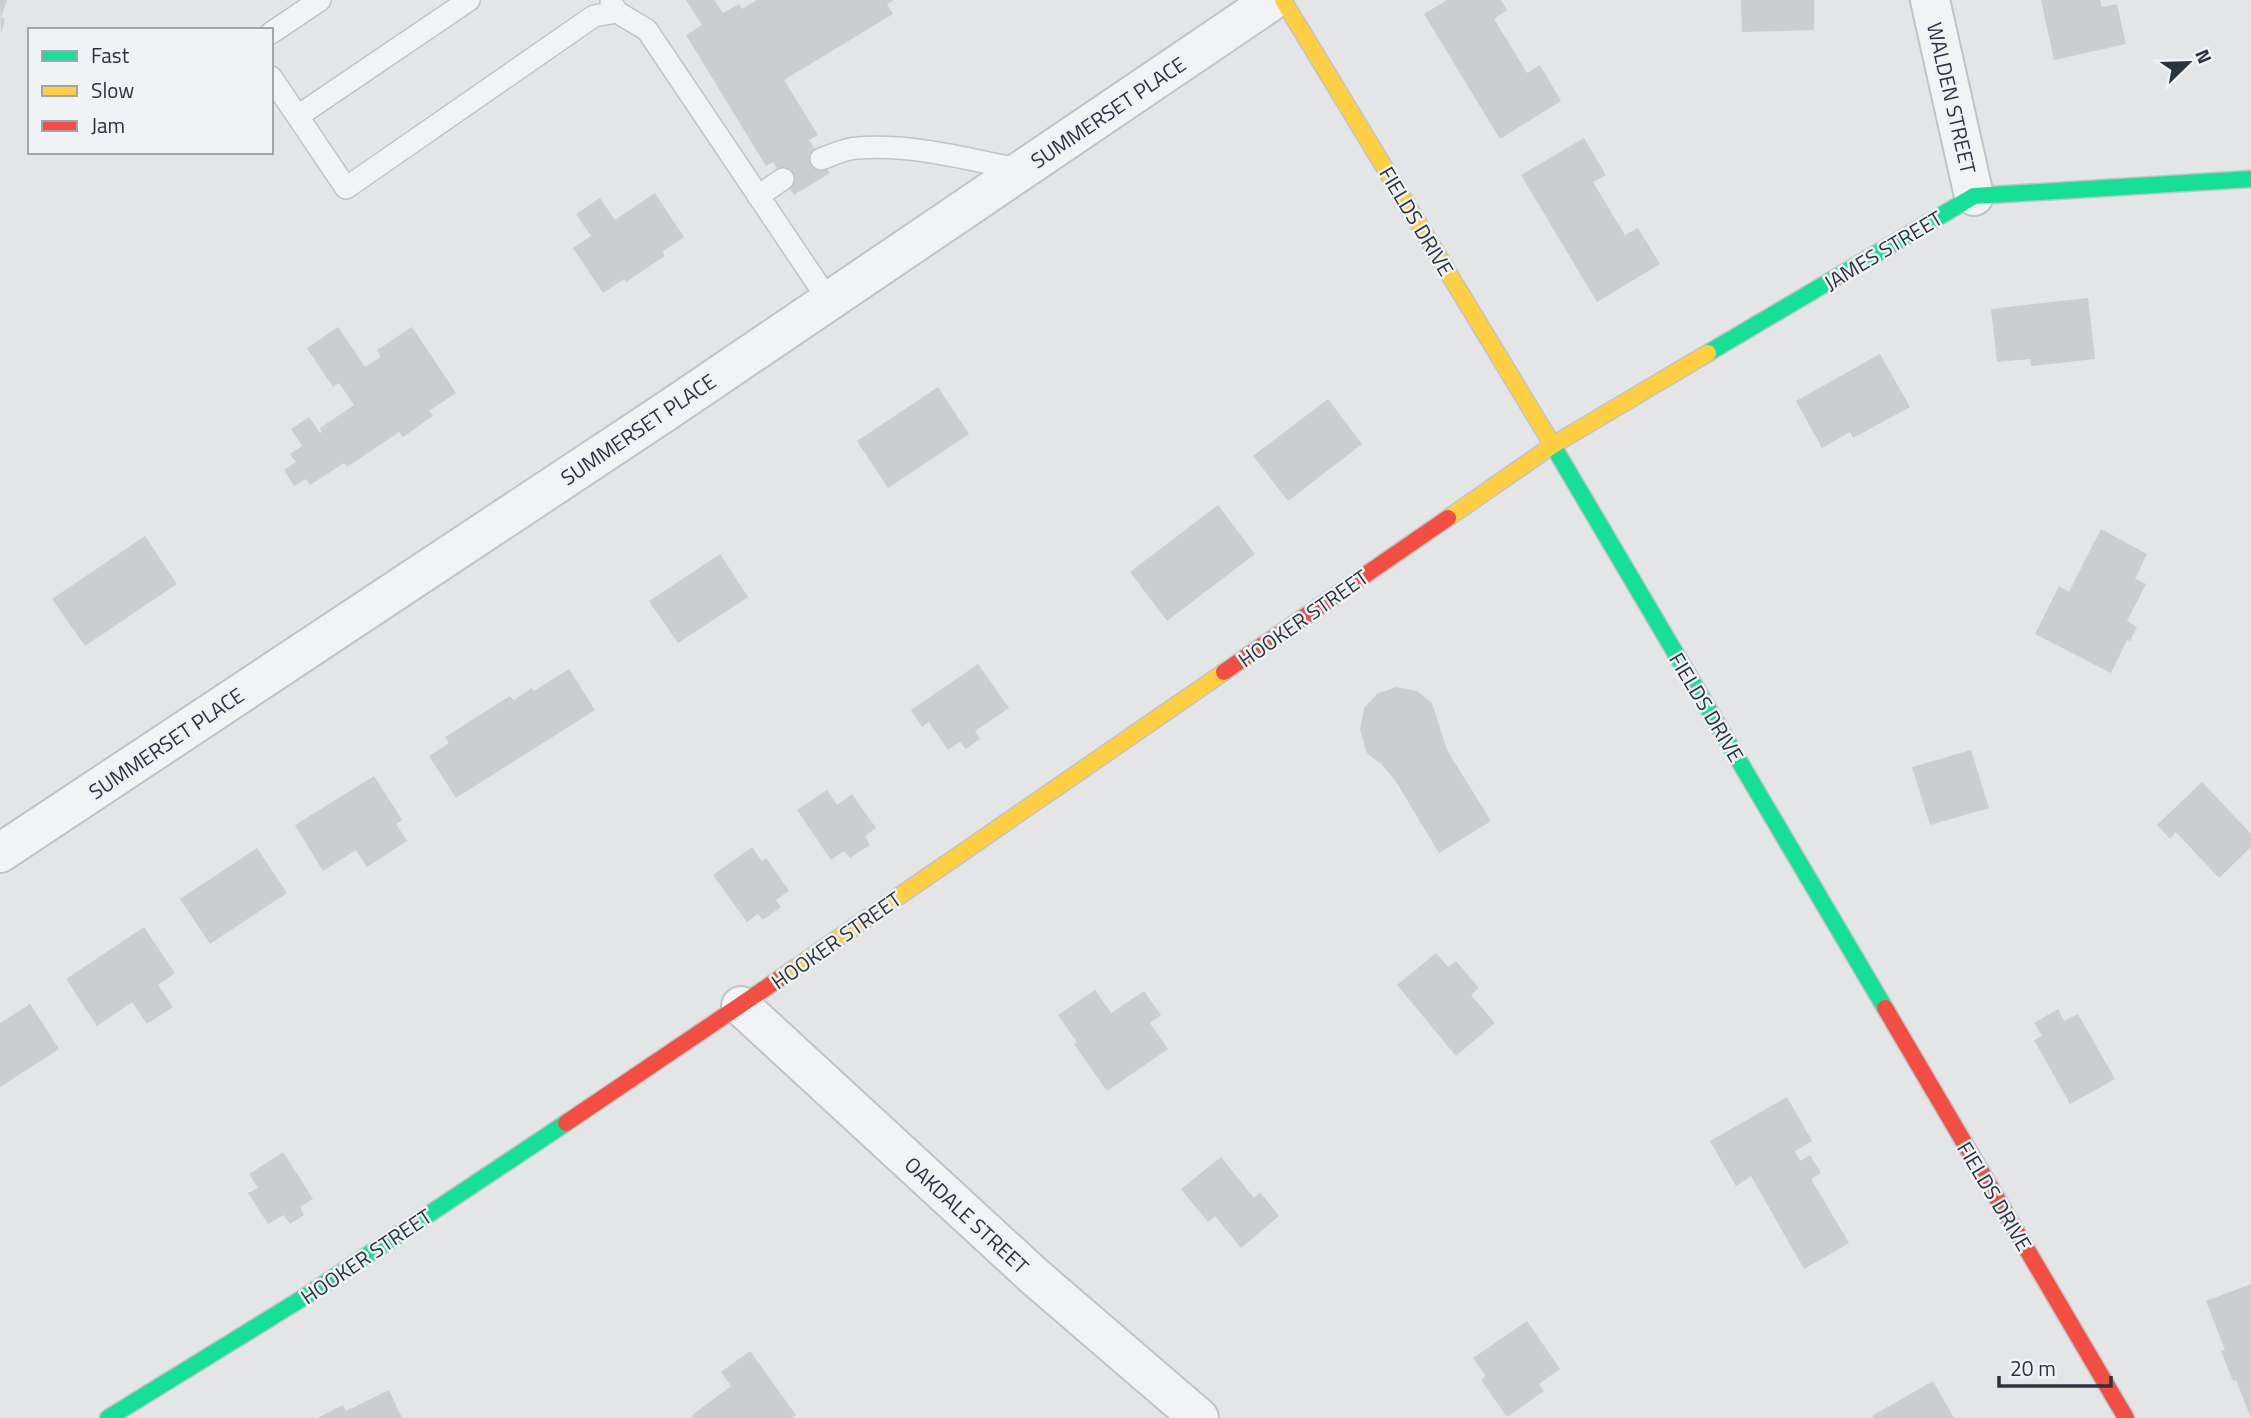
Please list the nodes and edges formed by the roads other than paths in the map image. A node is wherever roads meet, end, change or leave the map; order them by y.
1 (320, 0) edge
2 (469, 0) edge
3 (1273, 0) edge
4 (1283, 0) edge
5 (1930, 0) edge
6 (614, 6) edge
7 (273, 32) edge
8 (273, 80) edge
9 (298, 116) junction
10 (821, 159) dead end
11 (1021, 170) junction
12 (783, 179) dead end
13 (2251, 179) edge
14 (758, 196) junction
15 (1974, 196) junction
16 (829, 301) junction
17 (1553, 445) junction
18 (0, 853) edge
19 (741, 1006) junction
20 (108, 1418) edge
21 (1199, 1418) edge
22 (2126, 1418) edge

1 - 7 lane
2 - 9 lane
3 - 11 street, SUMMERSET PLACE
4 - 17 street, FIELDS DRIVE
5 - 15 street, WALDEN STREET
6 - 9 lane
6 - 14 lane
8 - 9 lane
10 - 11 lane
11 - 16 street, SUMMERSET PLACE
12 - 14 lane
13 - 15 street, JAMES STREET
14 - 16 lane
15 - 17 street, JAMES STREET
16 - 18 street, SUMMERSET PLACE
17 - 19 street, HOOKER STREET
17 - 22 street, FIELDS DRIVE
19 - 20 street, HOOKER STREET
19 - 21 street, OAKDALE STREET

